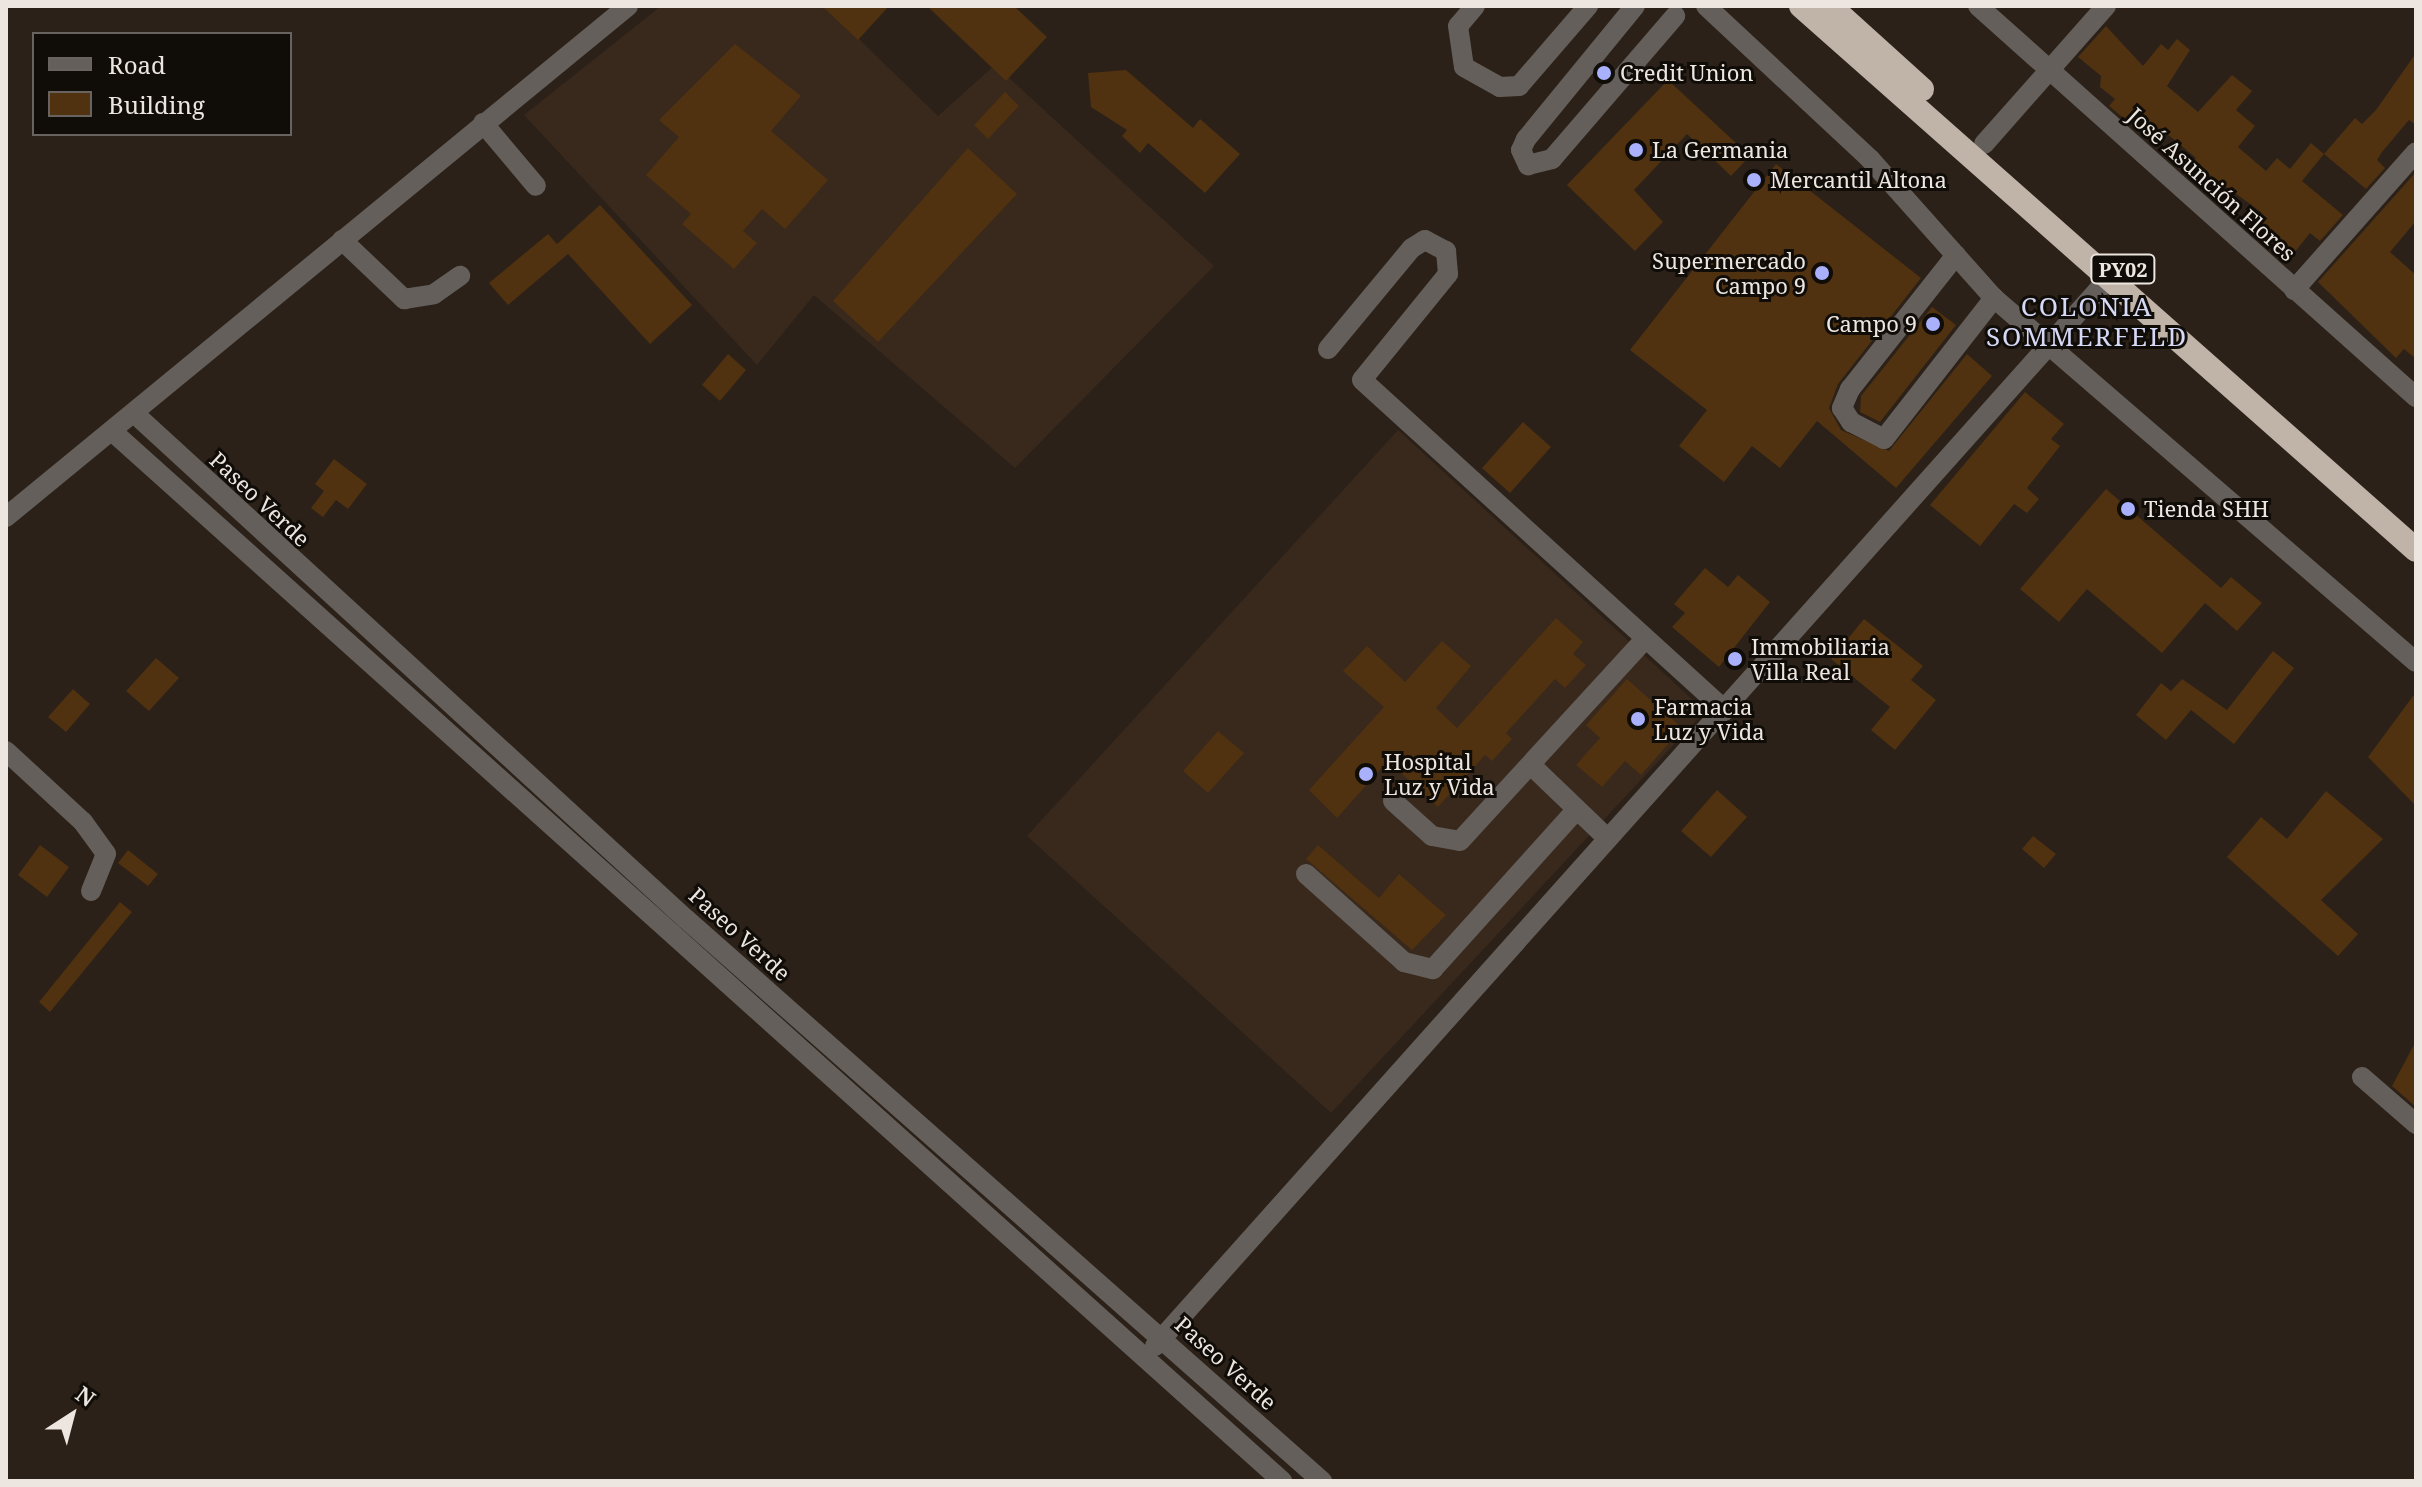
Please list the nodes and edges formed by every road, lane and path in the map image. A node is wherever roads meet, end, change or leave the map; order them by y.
1 (628, 6) edge
2 (1475, 6) edge
3 (1588, 6) edge
4 (1635, 6) edge
5 (1655, 6) edge
6 (1706, 6) edge
7 (1801, 6) edge
8 (1830, 6) edge
9 (1978, 6) edge
10 (2106, 6) edge
11 (1680, 11) edge
12 (2050, 70) junction
13 (483, 123) junction
14 (1984, 144) junction
15 (2416, 152) edge
16 (536, 186) dead end
17 (342, 240) junction
18 (1956, 255) junction
19 (460, 276) dead end
20 (2109, 278) junction
21 (2294, 290) junction
22 (1994, 298) junction
23 (2050, 341) junction
24 (1328, 349) dead end
25 (2416, 397) edge
26 (135, 414) junction
27 (113, 432) junction
28 (6, 517) edge
29 (2416, 530) edge
30 (2416, 550) edge
31 (1645, 639) junction
32 (2416, 662) edge
33 (1725, 710) junction
34 (6, 751) edge
35 (1532, 766) junction
36 (1393, 801) dead end
37 (1576, 810) junction
38 (1608, 839) junction
39 (1306, 874) dead end
40 (91, 891) dead end
41 (680, 926) junction
42 (2362, 1077) dead end
43 (2416, 1124) edge
44 (1162, 1338) junction
45 (1145, 1358) junction
46 (1282, 1481) edge
47 (1322, 1481) edge

1 - 13 street
2 - 3 street
4 - 11 street
5 - 11 street
6 - 18 street
7 - 20 highway, PY02
8 - 14 highway, PY02
9 - 12 street, José Asunción Flores
10 - 12 street
12 - 14 street
12 - 21 street, José Asunción Flores
13 - 16 street
13 - 17 street
14 - 29 highway, PY02
15 - 21 street
17 - 19 street
17 - 26 street
18 - 22 street
18 - 22 street
20 - 23 street
20 - 30 highway, PY02
21 - 25 street, José Asunción Flores
22 - 23 street
23 - 32 street
23 - 33 street
24 - 31 street
26 - 27 street
26 - 41 street, Paseo Verde
27 - 28 street
27 - 41 street, Paseo Verde
31 - 33 street
31 - 35 street
33 - 38 street
34 - 40 street
35 - 36 street
35 - 37 street
37 - 38 street
37 - 39 street
38 - 44 street
41 - 44 street, Paseo Verde
41 - 45 street, Paseo Verde
42 - 43 street
44 - 45 street
44 - 47 street, Paseo Verde
45 - 46 street, Paseo Verde

